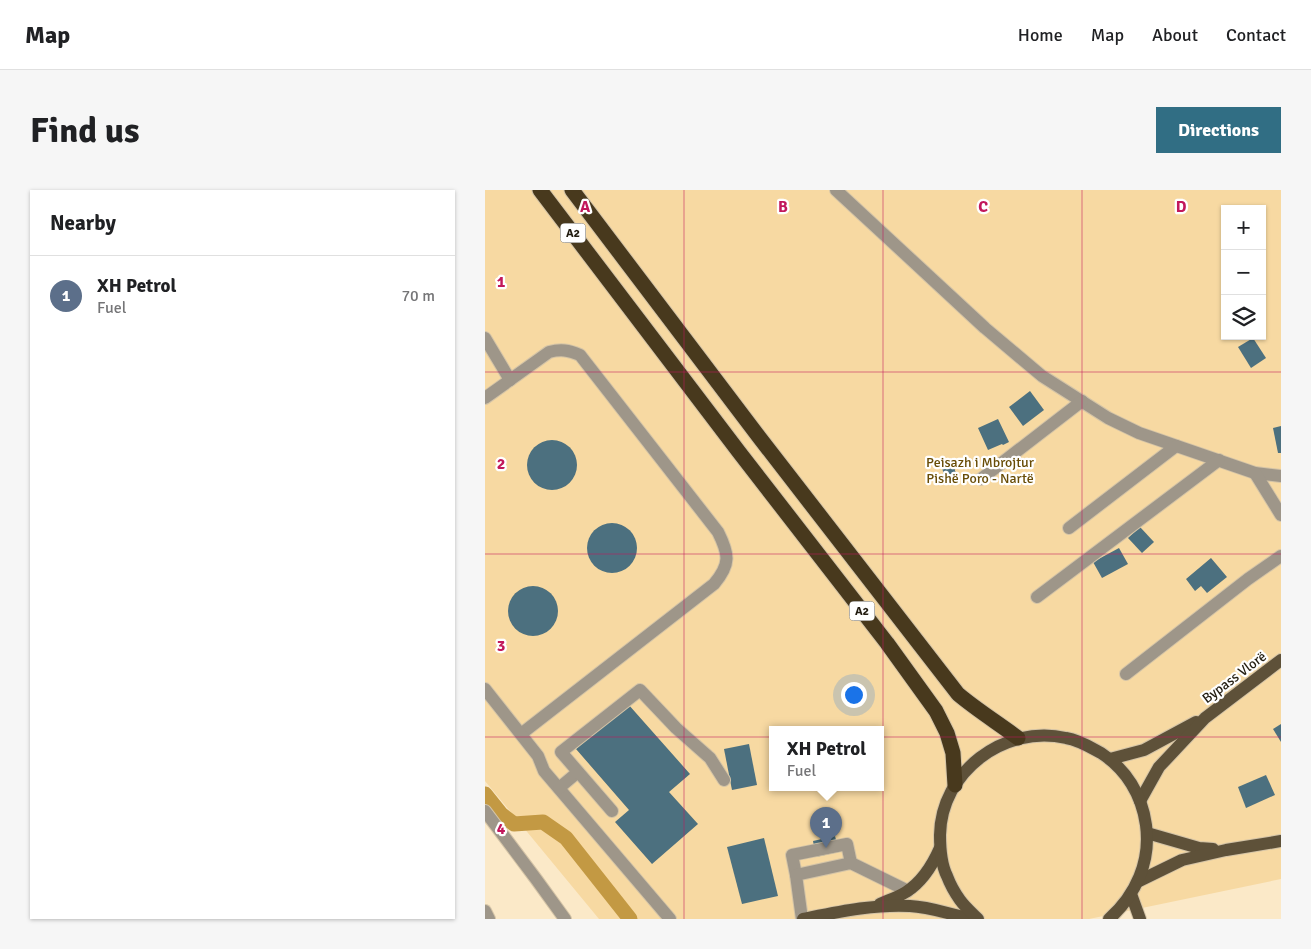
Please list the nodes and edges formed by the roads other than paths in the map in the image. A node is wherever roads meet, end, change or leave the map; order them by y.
1 (540, 190) edge
2 (572, 190) edge
3 (836, 190) edge
4 (485, 338) edge
5 (509, 380) junction
6 (485, 398) edge
7 (1082, 401) junction
8 (1176, 446) junction
9 (1219, 460) junction
10 (1255, 473) junction
11 (1281, 476) edge
12 (981, 478) dead end
13 (1281, 515) edge
14 (1069, 528) dead end
15 (1281, 556) edge
16 (1037, 597) dead end
17 (1281, 660) edge
18 (1126, 674) dead end
19 (485, 689) edge
20 (1205, 718) junction
21 (521, 734) junction
22 (1018, 738) junction
23 (1110, 759) junction
24 (578, 772) junction
25 (724, 780) dead end
26 (955, 785) junction
27 (559, 788) junction
28 (1140, 801) junction
29 (485, 811) edge
30 (612, 812) dead end
31 (1147, 833) junction
32 (1281, 841) edge
33 (940, 848) junction
34 (1226, 850) junction
35 (851, 863) junction
36 (796, 875) junction
37 (1139, 881) junction
38 (907, 891) junction
39 (1131, 894) junction
40 (876, 907) junction
41 (485, 911) edge
42 (489, 919) edge
43 (565, 919) edge
44 (670, 919) edge
45 (803, 919) edge
46 (976, 919) edge
47 (1109, 919) edge
48 (1140, 919) edge

1 - 26 highway, A2
2 - 22 highway, A2
3 - 7 street
4 - 5 street
5 - 6 street
5 - 21 street
7 - 8 street
7 - 12 street
8 - 9 street
8 - 14 street
9 - 10 street
9 - 16 street
10 - 11 street
10 - 13 street
15 - 18 street
17 - 20 main road, Bypass Vlorë
19 - 21 street
20 - 23 main road
20 - 28 main road
21 - 27 street
22 - 23 main road
22 - 26 main road
23 - 28 main road
24 - 25 street
24 - 27 street
24 - 30 street
26 - 33 main road
27 - 44 street
28 - 31 main road
29 - 43 street
31 - 34 main road
31 - 37 main road
32 - 34 main road
33 - 38 main road
33 - 46 main road
34 - 37 main road
35 - 36 street
35 - 36 street
35 - 38 street
36 - 45 street
37 - 39 main road
38 - 40 main road
39 - 47 main road
39 - 48 main road
40 - 45 main road
40 - 46 main road
41 - 42 street

